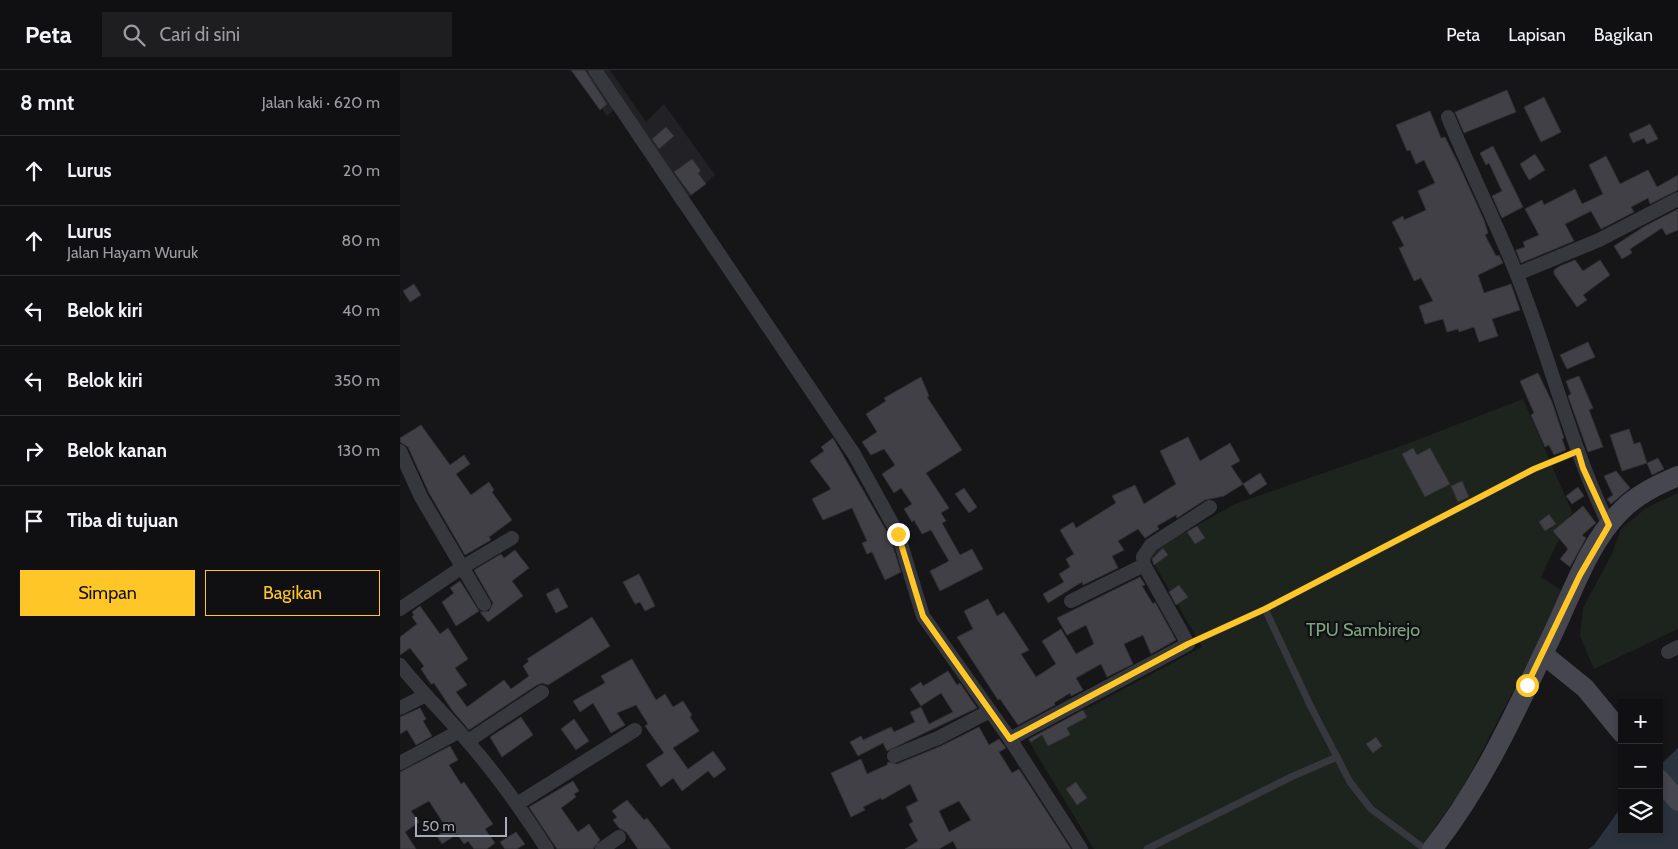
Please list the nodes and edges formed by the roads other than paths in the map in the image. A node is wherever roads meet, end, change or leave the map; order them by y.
1 (595, 70) edge
2 (1448, 118) dead end
3 (1678, 199) edge
4 (1517, 274) junction
5 (400, 451) edge
6 (1578, 451) junction
7 (1678, 476) edge
8 (1210, 508) dead end
9 (1609, 525) junction
10 (512, 538) dead end
11 (1144, 565) junction
12 (461, 568) junction
13 (1071, 601) dead end
14 (484, 604) dead end
15 (1265, 609) junction
16 (400, 610) edge
17 (1188, 644) junction
18 (1543, 654) junction
19 (400, 665) edge
20 (542, 692) dead end
21 (424, 696) junction
22 (400, 708) edge
23 (990, 711) junction
24 (1618, 728) edge
25 (636, 730) dead end
26 (458, 732) junction
27 (1010, 739) junction
28 (468, 741) junction
29 (894, 756) dead end
30 (1337, 757) junction
31 (400, 763) edge
32 (1663, 784) edge
33 (1678, 801) edge
34 (517, 804) junction
35 (619, 837) dead end
36 (547, 849) edge
37 (602, 849) edge
38 (1081, 849) edge
39 (1147, 849) edge
40 (1425, 849) edge
41 (1432, 849) edge

1 - 23 street
2 - 4 street
3 - 4 street
4 - 6 street
5 - 12 street
6 - 9 street
6 - 15 lane
7 - 9 main road
8 - 11 street
9 - 18 main road
10 - 12 street
11 - 13 street
11 - 17 street
12 - 14 street
12 - 16 street
15 - 17 lane
15 - 30 lane
17 - 27 street
18 - 24 main road
18 - 41 main road
19 - 21 street
20 - 28 street
21 - 22 street
21 - 26 street
23 - 27 street
23 - 29 street
25 - 34 street
26 - 28 street
26 - 31 street
27 - 38 street
28 - 34 street
30 - 39 lane
30 - 40 lane
32 - 33 main road
34 - 36 street
35 - 37 street

